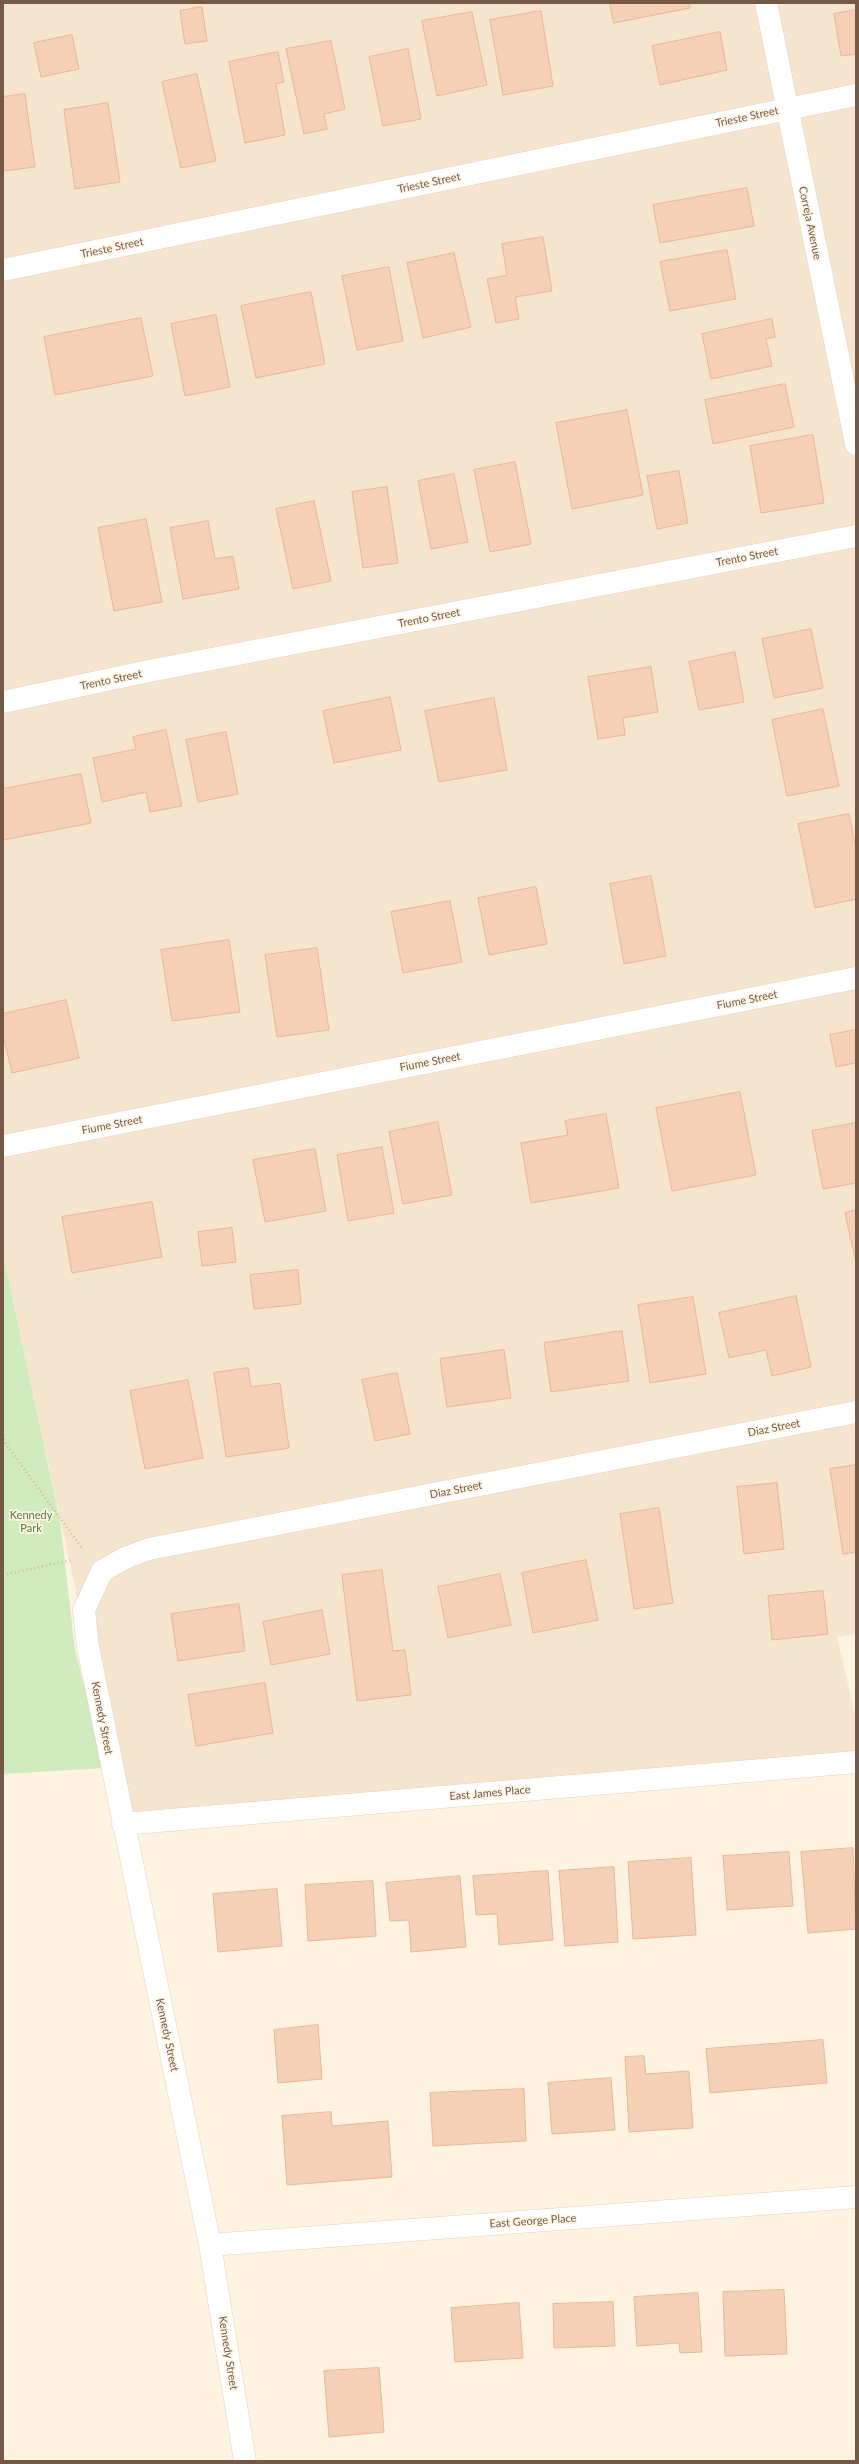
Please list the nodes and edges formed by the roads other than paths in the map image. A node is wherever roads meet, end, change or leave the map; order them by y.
1 (766, 3) edge
2 (856, 96) edge
3 (787, 109) junction
4 (3, 270) edge
5 (856, 444) edge
6 (856, 536) edge
7 (3, 702) edge
8 (856, 978) edge
9 (3, 1146) edge
10 (856, 1412) edge
11 (84, 1610) joint
12 (856, 1762) edge
13 (123, 1824) junction
14 (856, 2197) edge
15 (210, 2245) junction
16 (245, 2461) edge

1 - 3 street, Correja Avenue
2 - 3 street, Trieste Street
3 - 4 street, Trieste Street
3 - 5 street, Correja Avenue
6 - 7 street, Trento Street
8 - 9 street, Fiume Street
10 - 11 street, Diaz Street
11 - 13 street, Kennedy Street
12 - 13 street, East James Place
13 - 15 street, Kennedy Street
14 - 15 street, East George Place
15 - 16 street, Kennedy Street

